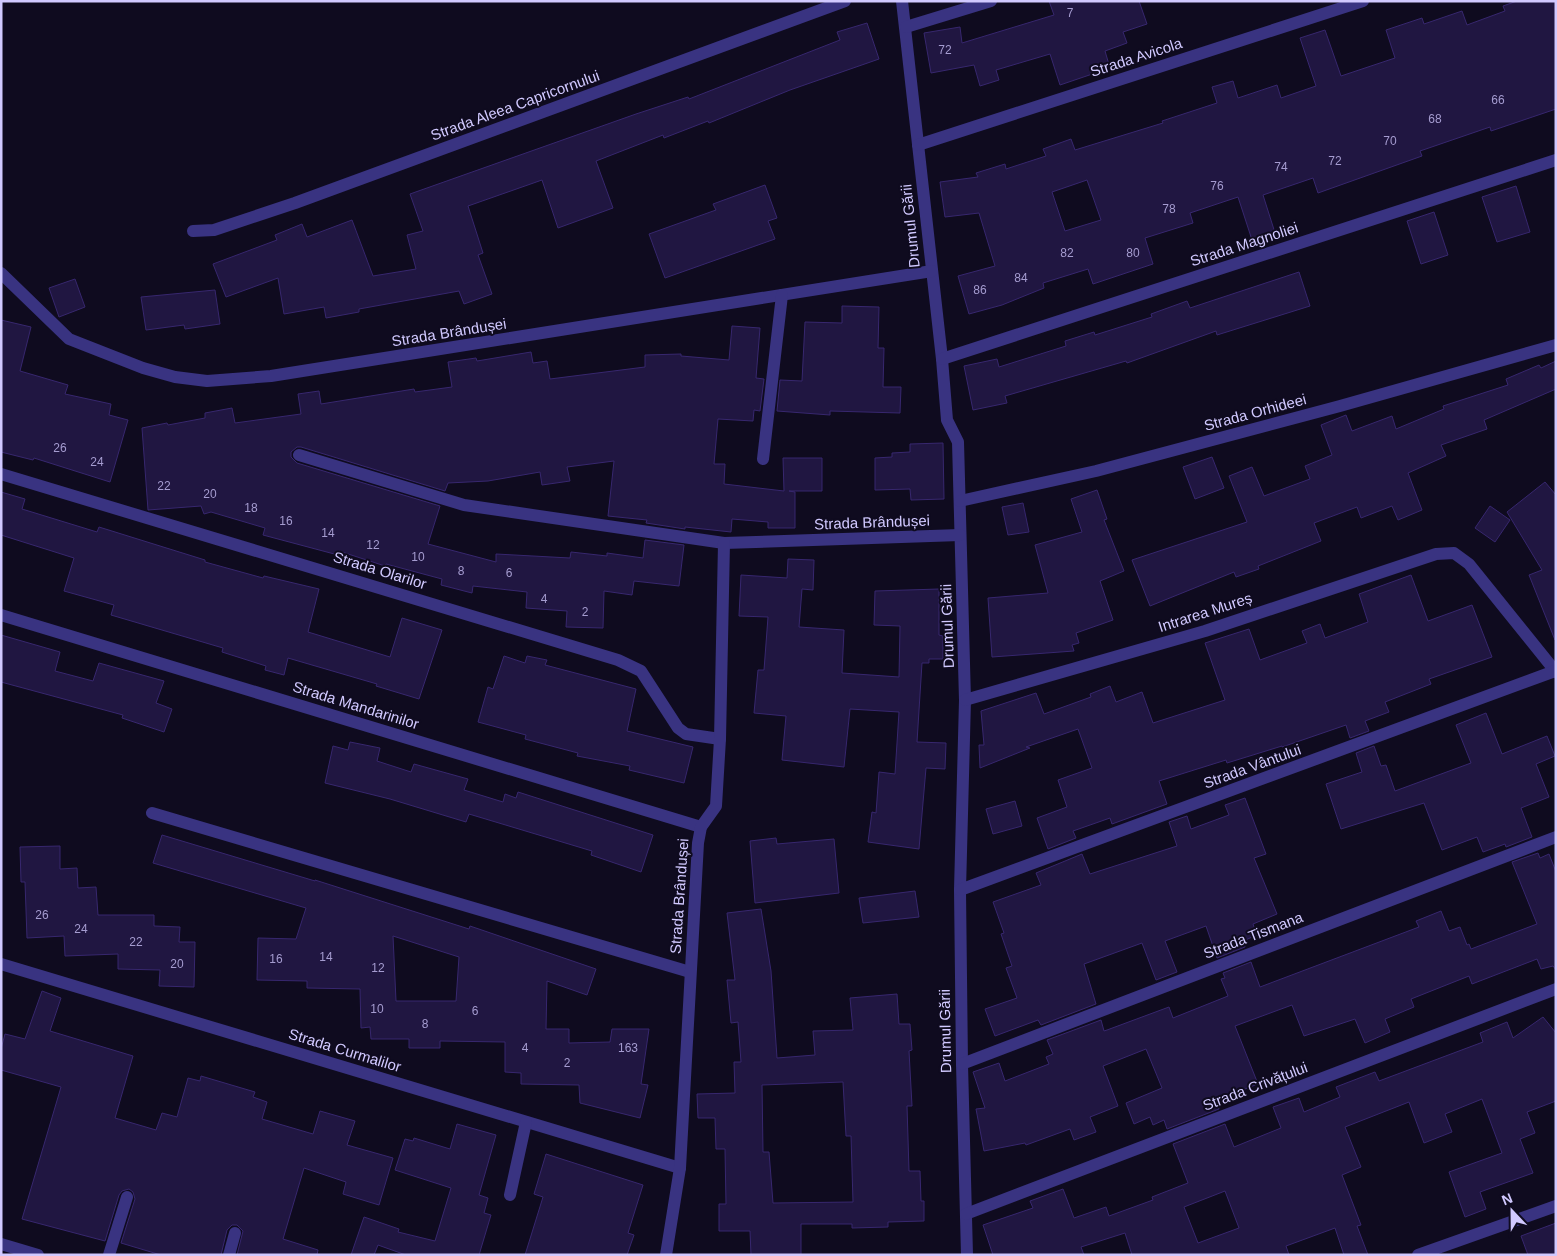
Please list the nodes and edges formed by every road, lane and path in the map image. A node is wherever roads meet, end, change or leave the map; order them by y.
1 (845, 1) edge
2 (902, 1) edge
3 (990, 1) edge
4 (1363, 1) edge
5 (906, 27) junction
6 (918, 145) junction
7 (1556, 160) edge
8 (193, 231) dead end
9 (932, 271) junction
10 (1, 273) edge
11 (782, 295) junction
12 (1556, 345) edge
13 (942, 359) junction
14 (299, 455) dead end
15 (764, 459) dead end
16 (1, 474) edge
17 (960, 501) junction
18 (960, 535) junction
19 (724, 543) junction
20 (1, 615) edge
21 (1555, 671) edge
22 (965, 700) junction
23 (720, 739) junction
24 (152, 814) dead end
25 (701, 827) junction
26 (1556, 837) edge
27 (960, 890) junction
28 (1, 964) edge
29 (690, 972) junction
30 (1556, 989) edge
31 (962, 1064) junction
32 (526, 1122) junction
33 (680, 1168) junction
34 (510, 1195) dead end
35 (127, 1197) dead end
36 (1556, 1206) edge
37 (966, 1214) junction
38 (235, 1233) dead end
39 (1, 1244) edge
40 (38, 1255) edge
41 (110, 1255) edge
42 (229, 1255) edge
43 (666, 1255) edge
44 (966, 1255) edge
45 (1418, 1255) edge

1 - 8 street, Strada Aleea Capricornului
2 - 5 street, Drumul Gării
3 - 5 street
4 - 6 street, Strada Avicola
5 - 6 street, Drumul Gării
6 - 9 street, Drumul Gării
7 - 13 street, Strada Magnoliei
9 - 11 street, Strada Brândușei
9 - 13 street, Drumul Gării
10 - 11 street, Strada Brândușei
11 - 15 street
12 - 17 street, Strada Orhideei
13 - 17 street, Drumul Gării
14 - 19 street, Strada Brândușei
16 - 23 street, Strada Olarilor
17 - 18 street, Drumul Gării
18 - 19 street, Strada Brândușei
18 - 22 street, Drumul Gării
19 - 23 street, Strada Brândușei
20 - 25 street, Strada Mandarinilor
21 - 22 street, Intrarea Mureș
21 - 27 street, Strada Vântului
22 - 27 street, Drumul Gării
23 - 25 street, Strada Brândușei
24 - 29 street
25 - 29 street, Strada Brândușei
26 - 31 street, Strada Tismana
27 - 31 street, Drumul Gării
28 - 32 street, Strada Curmalilor
29 - 33 street, Strada Brândușei
30 - 37 street, Strada Crivățului
31 - 37 street, Drumul Gării
32 - 33 street, Strada Curmalilor
32 - 34 street
33 - 43 street, Strada Brândușei
35 - 41 street
36 - 45 street
37 - 44 street, Drumul Gării
38 - 42 street
39 - 40 street

